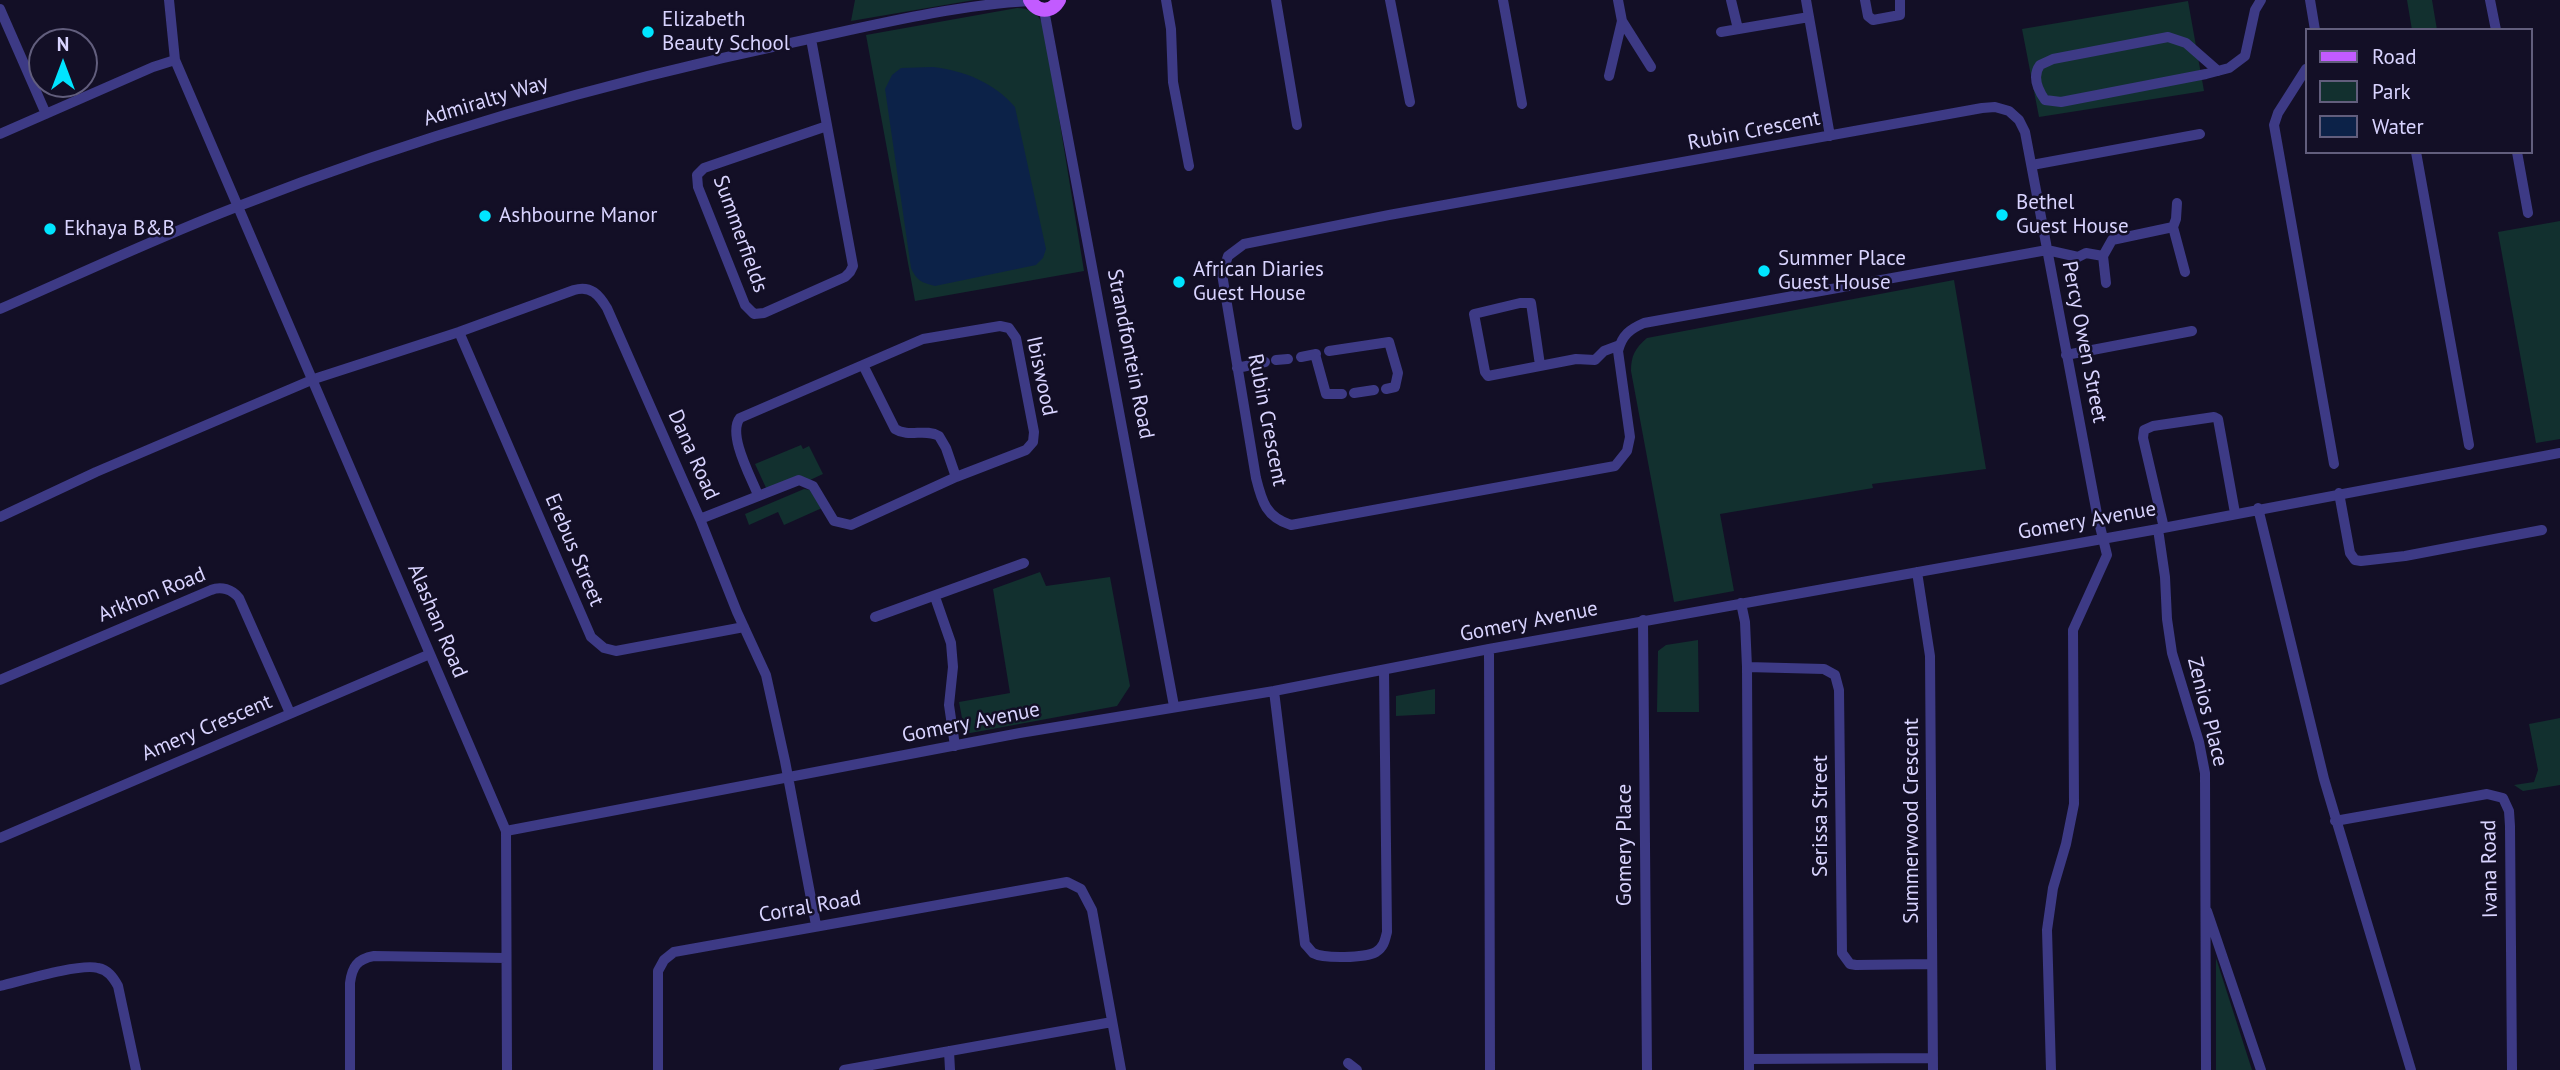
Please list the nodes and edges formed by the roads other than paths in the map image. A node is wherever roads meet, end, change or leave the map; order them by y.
1 (169, 0) edge
2 (1059, 0) edge
3 (1166, 0) edge
4 (1276, 0) edge
5 (1390, 0) edge
6 (1503, 0) edge
7 (1618, 0) edge
8 (1731, 0) edge
9 (1806, 0) edge
10 (1865, 0) edge
11 (1900, 0) edge
12 (2261, 0) edge
13 (2310, 0) edge
14 (2490, 0) edge
15 (1009, 1) edge
16 (1030, 1) edge
17 (0, 9) edge
18 (1044, 10) junction
19 (1809, 17) junction
20 (1622, 21) junction
21 (2315, 28) edge
22 (2496, 28) edge
23 (1738, 29) junction
24 (1721, 33) dead end
25 (811, 39) junction
26 (175, 60) junction
27 (1651, 68) dead end
28 (2218, 71) junction
29 (2304, 72) edge
30 (1609, 76) dead end
31 (1410, 102) dead end
32 (1522, 104) dead end
33 (46, 114) junction
34 (2014, 114) joint
35 (1297, 125) dead end
36 (827, 127) junction
37 (0, 134) edge
38 (2200, 134) dead end
39 (1830, 136) junction
40 (2416, 154) edge
41 (2517, 154) edge
42 (2032, 165) junction
43 (1189, 166) dead end
44 (2177, 203) dead end
45 (237, 206) junction
46 (2528, 213) dead end
47 (2173, 227) junction
48 (2047, 250) junction
49 (2103, 256) junction
50 (2185, 272) dead end
51 (2106, 283) dead end
52 (0, 309) edge
53 (2192, 331) dead end
54 (459, 332) junction
55 (1620, 345) junction
56 (1329, 351) dead end
57 (2066, 355) junction
58 (1301, 356) dead end
59 (1276, 360) dead end
60 (863, 365) junction
61 (1540, 365) junction
62 (1237, 368) junction
63 (314, 379) junction
64 (2469, 445) dead end
65 (2560, 453) edge
66 (2334, 464) dead end
67 (956, 477) junction
68 (2339, 493) junction
69 (758, 495) junction
70 (2258, 508) junction
71 (2235, 513) junction
72 (0, 517) edge
73 (700, 519) junction
74 (2161, 528) junction
75 (2542, 530) dead end
76 (2104, 537) junction
77 (1024, 563) dead end
78 (1917, 572) junction
79 (935, 597) junction
80 (1741, 603) junction
81 (875, 617) dead end
82 (1643, 620) junction
83 (744, 627) junction
84 (1489, 649) junction
85 (430, 653) junction
86 (1746, 667) junction
87 (1384, 670) junction
88 (0, 680) edge
89 (1274, 691) junction
90 (1174, 706) junction
91 (290, 713) junction
92 (955, 746) junction
93 (788, 777) junction
94 (2335, 821) junction
95 (506, 831) junction
96 (0, 838) edge
97 (2205, 905) junction
98 (816, 925) junction
99 (506, 958) junction
100 (1932, 964) junction
101 (0, 986) edge
102 (1112, 1022) junction
103 (950, 1051) junction
104 (1933, 1064) edge
105 (1749, 1065) edge
106 (136, 1070) edge
107 (350, 1070) edge
108 (507, 1070) edge
109 (658, 1070) edge
110 (844, 1070) edge
111 (950, 1070) edge
112 (1121, 1070) edge
113 (1490, 1070) edge
114 (1647, 1070) edge
115 (2051, 1070) edge
116 (2206, 1070) edge
117 (2261, 1070) edge
118 (2411, 1070) edge
119 (2512, 1070) edge

1 - 26 street, Alashan Road
2 - 18 main road
3 - 43 street
4 - 35 street
5 - 31 street
6 - 32 street
7 - 20 street
8 - 23 street
9 - 19 street
10 - 11 street
12 - 28 street
13 - 21 street
14 - 22 street
15 - 16 street, Admiralty Way
15 - 25 street, Admiralty Way
16 - 18 main road
17 - 33 street
18 - 90 street, Strandfontein Road
19 - 23 street
19 - 39 street
20 - 27 street
20 - 30 street
23 - 24 street
25 - 36 street, Summerfields
25 - 45 street, Admiralty Way
26 - 33 street
26 - 45 street, Alashan Road
28 - 28 street
29 - 66 street
33 - 37 street
34 - 39 street, Rubin Crescent
34 - 42 street, Percy Owen Street
36 - 36 street, Summerfields
38 - 42 street
39 - 62 street, Rubin Crescent
40 - 64 street
41 - 46 street
42 - 48 street, Percy Owen Street
44 - 47 street
45 - 52 street, Admiralty Way
45 - 63 street, Alashan Road
47 - 49 street
47 - 50 street
48 - 49 street
48 - 55 street
48 - 57 street, Percy Owen Street
49 - 51 street
53 - 57 street
54 - 63 street, Dana Road
54 - 73 street, Dana Road
54 - 83 street, Erebus Street
55 - 61 street
55 - 62 street, Rubin Crescent
56 - 58 street
57 - 76 street, Percy Owen Street
59 - 62 street
60 - 67 street
60 - 67 street, Ibiswood
60 - 69 street, Ibiswood
61 - 61 street
63 - 72 street
63 - 85 street, Alashan Road
65 - 68 street, Gomery Avenue
67 - 69 street, Ibiswood
68 - 70 street, Gomery Avenue
68 - 75 street
69 - 73 street, Ibiswood
70 - 71 street, Gomery Avenue
70 - 94 street
71 - 74 street, Gomery Avenue
71 - 74 street, Zenios Place
73 - 83 street, Dana Road
74 - 76 street, Gomery Avenue
74 - 97 street, Zenios Place
76 - 78 street, Gomery Avenue
76 - 115 street, Percy Owen Street
77 - 79 street
78 - 80 street, Gomery Avenue
78 - 100 street, Summerwood Crescent
79 - 81 street
79 - 92 street
80 - 82 street, Gomery Avenue
80 - 86 street
82 - 84 street, Gomery Avenue
82 - 114 street, Gomery Place
83 - 93 street, Dana Road
84 - 87 street, Gomery Avenue
84 - 113 street
85 - 91 street, Amery Crescent
85 - 95 street, Alashan Road
86 - 100 street, Serissa Street
86 - 105 street
87 - 89 street, Gomery Avenue
87 - 89 street
88 - 91 street, Arkhon Road
89 - 90 street, Gomery Avenue
90 - 92 street, Gomery Avenue
91 - 96 street, Amery Crescent
92 - 93 street, Gomery Avenue
93 - 95 street, Gomery Avenue
93 - 98 street, Dana Road
94 - 118 street
94 - 119 street, Ivana Road
95 - 99 street, Alashan Road
97 - 116 street, Zenios Place
97 - 117 street, Zenios Place
98 - 102 street, Corral Road
98 - 109 street, Corral Road
99 - 107 street
99 - 108 street, Alashan Road
100 - 104 street, Summerwood Crescent
101 - 106 street
102 - 103 street
102 - 112 street
103 - 110 street
103 - 111 street
104 - 105 street

